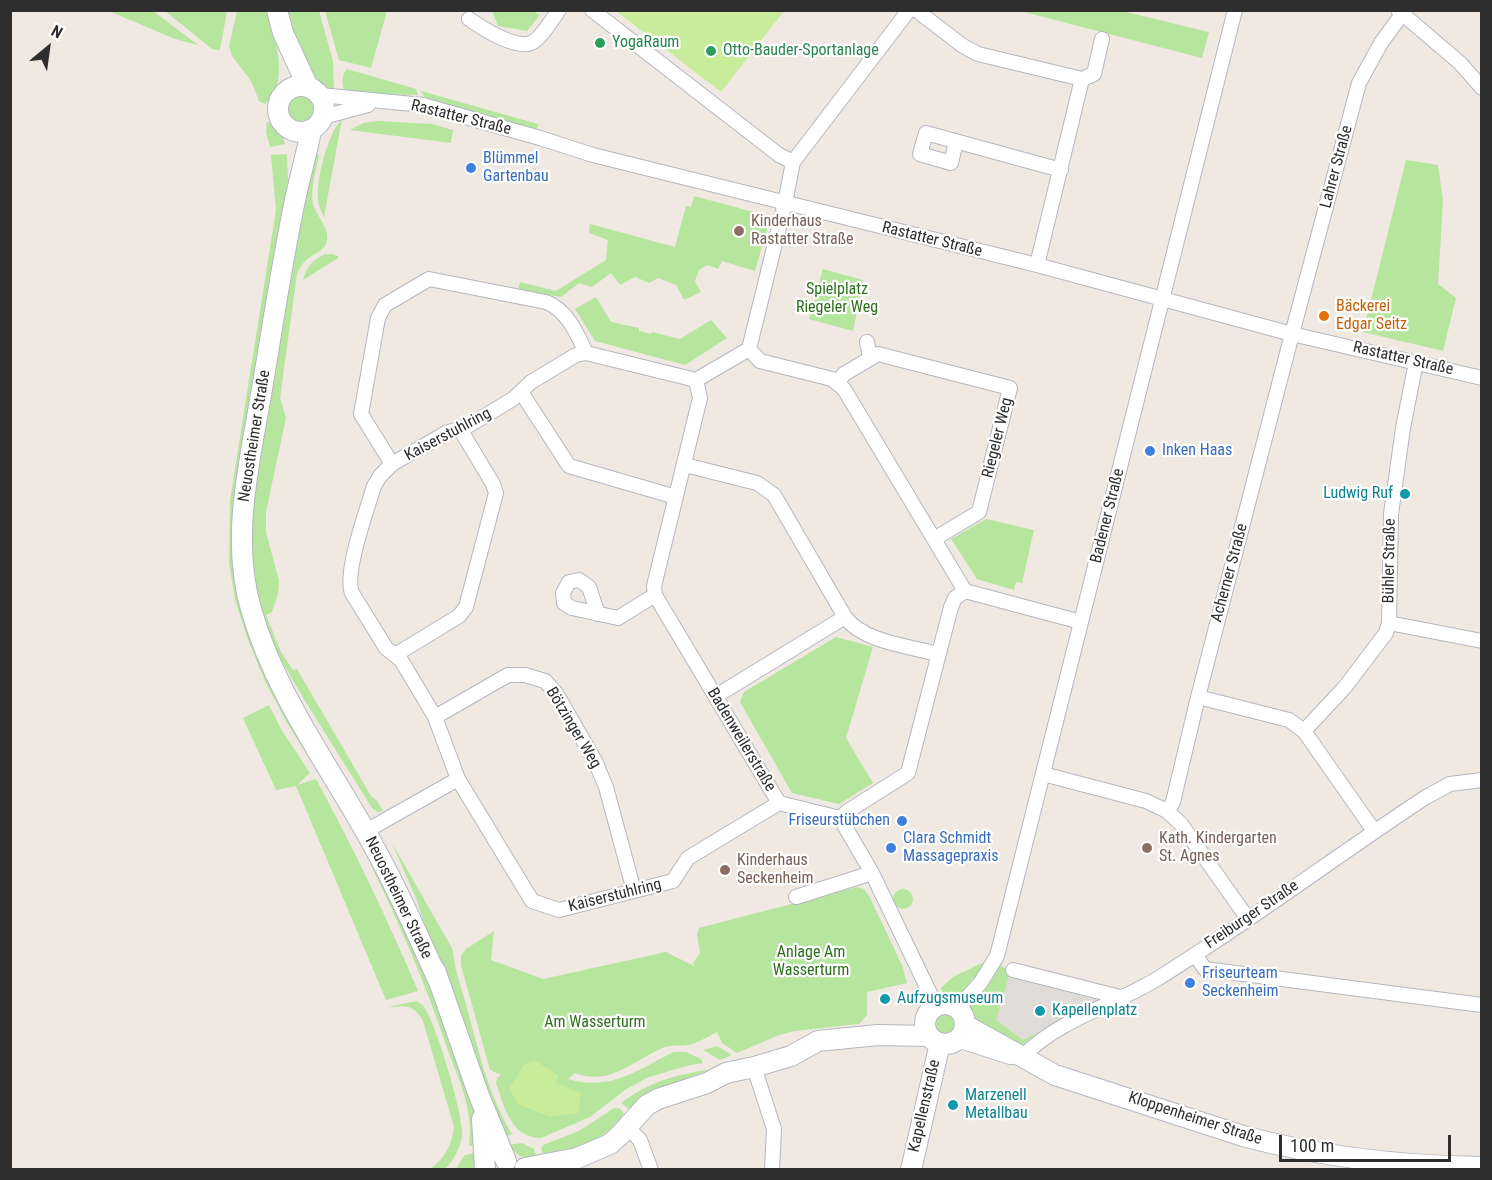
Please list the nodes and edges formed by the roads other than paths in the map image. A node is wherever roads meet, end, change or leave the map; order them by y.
1 (277, 10) edge
2 (559, 10) edge
3 (592, 10) edge
4 (909, 10) edge
5 (916, 10) edge
6 (1235, 10) edge
7 (1402, 12) edge
8 (469, 19) dead end
9 (283, 33) junction
10 (1102, 39) dead end
11 (1082, 79) junction
12 (1482, 88) edge
13 (314, 91) junction
14 (286, 92) junction
15 (382, 102) junction
16 (317, 124) junction
17 (290, 130) junction
18 (956, 142) dead end
19 (793, 162) junction
20 (1061, 170) junction
21 (785, 203) junction
22 (293, 210) junction
23 (1037, 266) junction
24 (1163, 300) junction
25 (1292, 334) junction
26 (867, 342) dead end
27 (749, 349) junction
28 (586, 353) junction
29 (870, 358) junction
30 (1416, 362) junction
31 (1482, 378) edge
32 (696, 380) junction
33 (838, 382) junction
34 (521, 392) junction
35 (460, 429) junction
36 (392, 464) junction
37 (685, 465) junction
38 (676, 497) junction
39 (934, 539) junction
40 (965, 591) junction
41 (655, 596) junction
42 (598, 614) dead end
43 (845, 617) junction
44 (1081, 622) junction
45 (1389, 623) junction
46 (1482, 641) edge
47 (938, 654) junction
48 (395, 655) junction
49 (716, 696) junction
50 (1198, 697) junction
51 (435, 717) junction
52 (1304, 731) junction
53 (1043, 774) junction
54 (458, 779) junction
55 (1482, 780) edge
56 (779, 803) junction
57 (1167, 811) junction
58 (840, 819) junction
59 (371, 828) junction
60 (1374, 831) junction
61 (872, 873) junction
62 (634, 891) junction
63 (796, 897) dead end
64 (1248, 919) junction
65 (1195, 955) junction
66 (1013, 970) dead end
67 (1124, 998) junction
68 (1482, 1005) edge
69 (944, 1025) junction
70 (1023, 1056) junction
71 (754, 1067) junction
72 (478, 1093) junction
73 (627, 1127) junction
74 (506, 1161) junction
75 (568, 1164) edge
76 (1482, 1167) edge
77 (485, 1169) edge
78 (526, 1169) edge
79 (651, 1170) edge
80 (772, 1170) edge
81 (911, 1170) edge

1 - 9 main road, Neuostheimer Straße
2 - 8 street
3 - 19 street
4 - 19 street
5 - 11 street
6 - 24 street, Badener Straße
7 - 12 street
7 - 25 street, Lahrer Straße
9 - 13 main road, Neuostheimer Straße
9 - 14 main road, Neuostheimer Straße
10 - 11 street
11 - 20 street
13 - 14 main road
13 - 15 street, Rastatter Straße
13 - 16 main road, Neuostheimer Straße
14 - 17 main road, Neuostheimer Straße
15 - 16 street, Rastatter Straße
15 - 21 street, Rastatter Straße
16 - 17 main road
16 - 22 main road, Neuostheimer Straße
17 - 22 main road, Neuostheimer Straße
18 - 20 street
19 - 21 street
20 - 23 street
21 - 23 street, Rastatter Straße
21 - 27 street
22 - 59 main road, Neuostheimer Straße
23 - 24 street, Rastatter Straße
24 - 25 street, Rastatter Straße
24 - 44 street, Badener Straße
25 - 30 street, Rastatter Straße
25 - 50 street, Acherner Straße
26 - 29 street
27 - 32 street
27 - 33 street
28 - 32 street
28 - 34 street, Kaiserstuhlring
28 - 36 street
29 - 33 street
29 - 39 street, Riegeler Weg
30 - 31 street, Rastatter Straße
30 - 45 street, Bühler Straße
32 - 37 street
33 - 39 street
34 - 35 street, Kaiserstuhlring
34 - 38 street
35 - 36 street, Kaiserstuhlring
35 - 48 street
36 - 48 street, Kaiserstuhlring
37 - 38 street
37 - 43 street
38 - 41 street
39 - 40 street
40 - 44 street
40 - 47 street
41 - 42 street
41 - 49 street, Badenweilerstraße
43 - 47 street
43 - 49 street
44 - 53 street, Badener Straße
45 - 46 street
45 - 52 street, Bühler Straße
47 - 58 street
48 - 51 street, Kaiserstuhlring
49 - 56 street, Badenweilerstraße
50 - 52 street
50 - 57 street, Acherner Straße
51 - 54 street, Kaiserstuhlring
51 - 62 street, Bötzinger Weg
52 - 60 street
53 - 57 street
53 - 69 street, Badener Straße
54 - 59 street
54 - 62 street, Kaiserstuhlring
55 - 60 street, Freiburger Straße
56 - 58 street, Badenweilerstraße
56 - 62 street, Kaiserstuhlring
57 - 64 street
58 - 61 street
59 - 72 main road, Neuostheimer Straße
60 - 64 street, Freiburger Straße
61 - 63 street
61 - 69 street
64 - 65 street, Freiburger Straße
65 - 67 street, Freiburger Straße
65 - 68 street
66 - 67 street
67 - 70 street, Freiburger Straße
69 - 70 main road, Kloppenheimer Straße
69 - 71 main road
69 - 81 main road, Kapellenstraße
70 - 76 main road, Kloppenheimer Straße
71 - 73 main road
71 - 80 street
72 - 74 main road, Neuostheimer Straße
72 - 77 main road, Neuostheimer Straße
73 - 75 main road
73 - 79 street
74 - 77 main road
74 - 78 main road
75 - 78 main road

